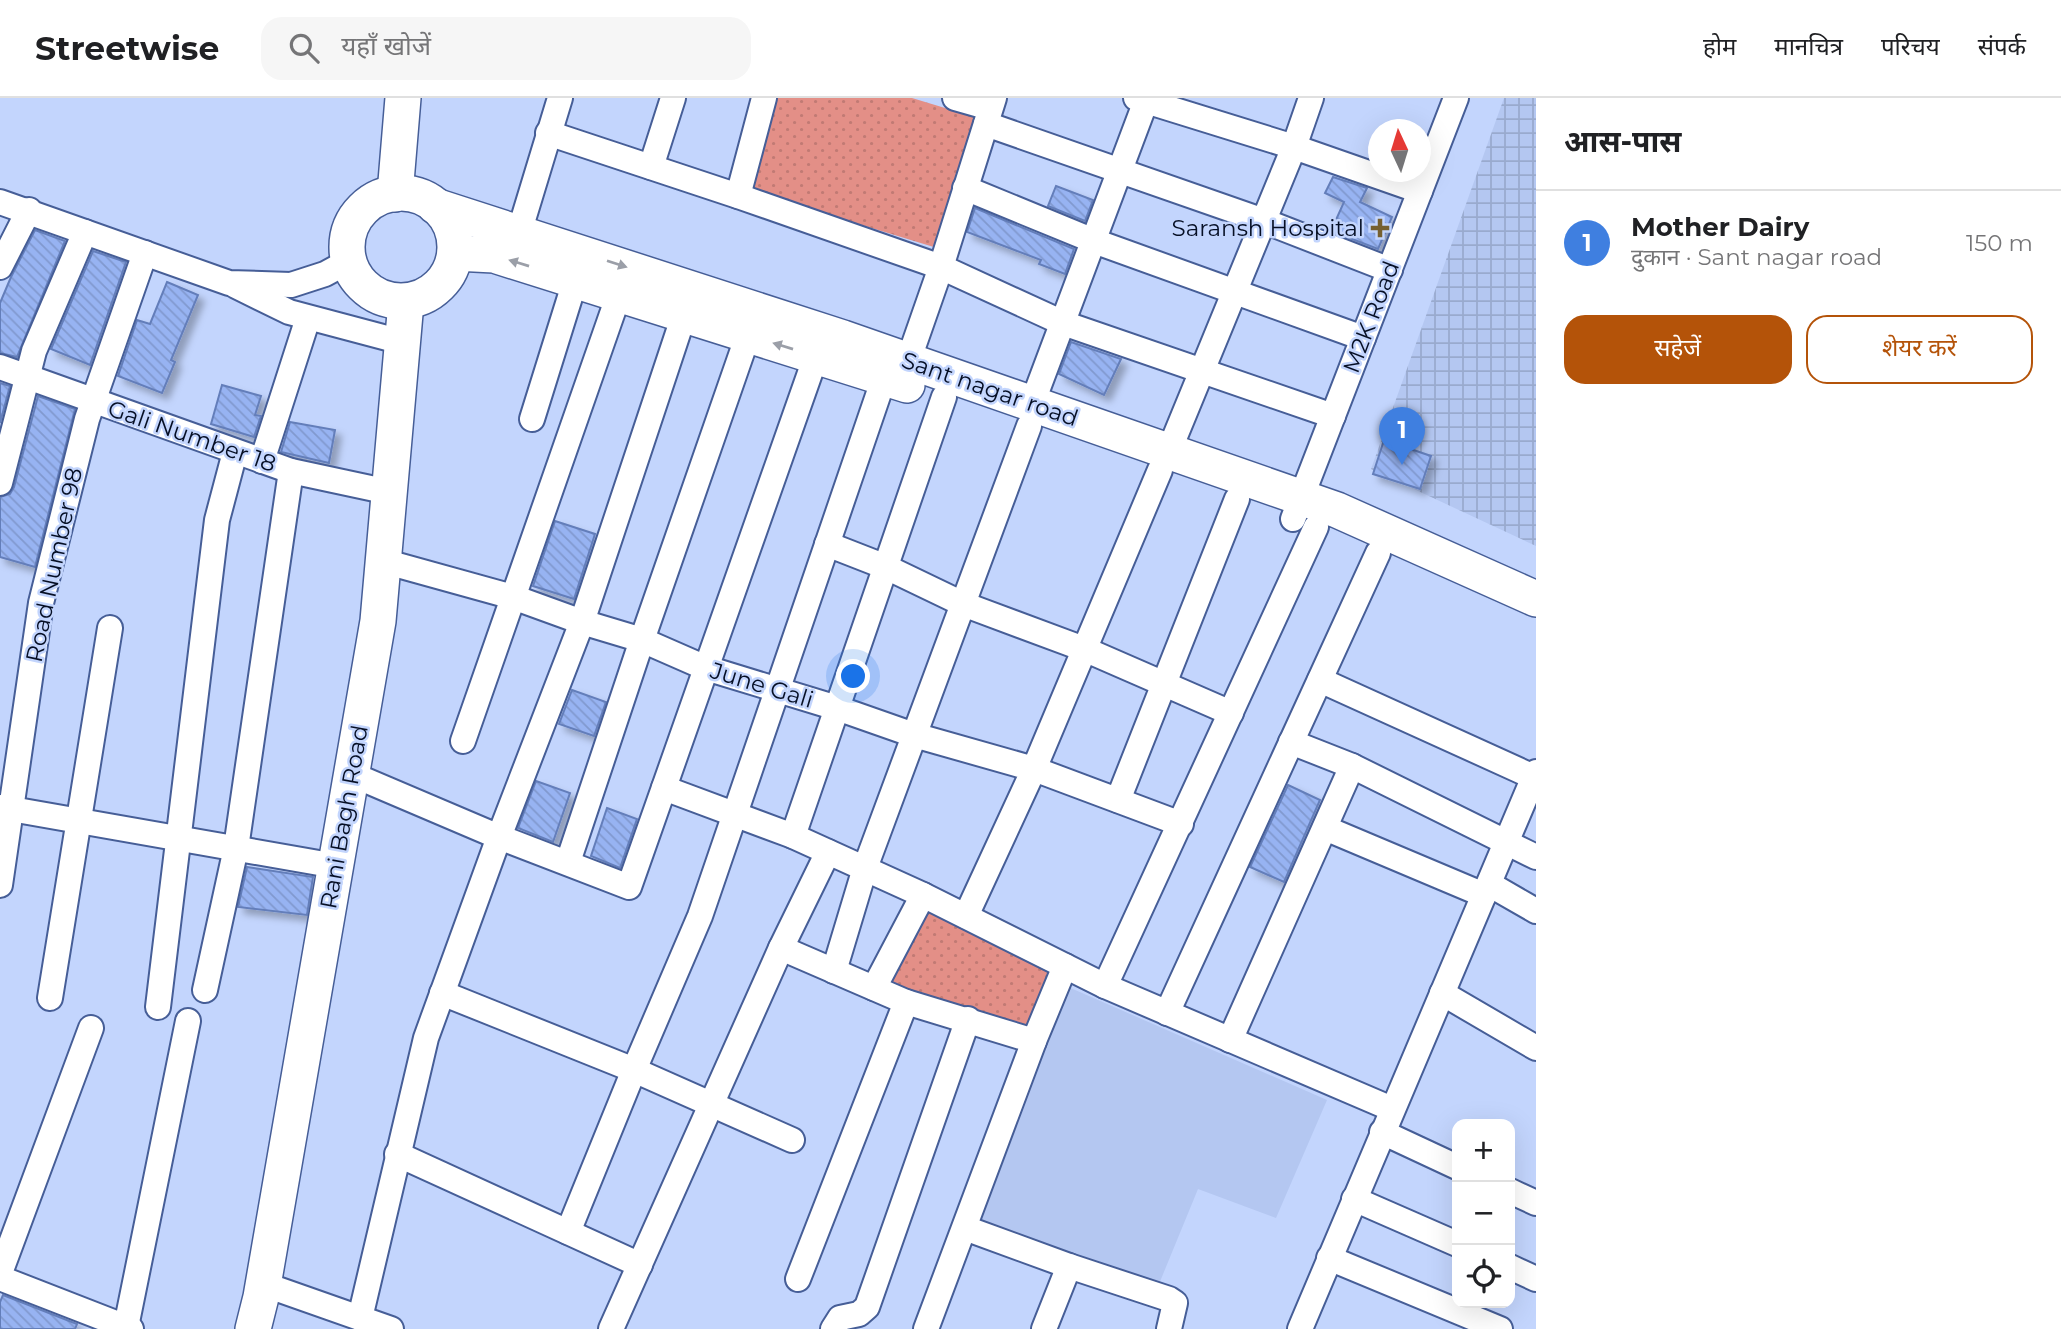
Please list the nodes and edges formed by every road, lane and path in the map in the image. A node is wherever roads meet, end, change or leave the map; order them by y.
1 (403, 98) edge
2 (560, 98) edge
3 (673, 98) edge
4 (764, 98) edge
5 (955, 98) edge
6 (1311, 98) edge
7 (1143, 99) edge
8 (1449, 100) edge
9 (990, 110) edge
10 (548, 133) junction
11 (1294, 147) junction
12 (651, 167) junction
13 (1119, 172) junction
14 (965, 188) junction
15 (1420, 191) junction
16 (395, 194) junction
17 (738, 196) junction
18 (0, 202) edge
19 (435, 206) junction
20 (29, 211) junction
21 (1264, 221) junction
22 (85, 232) junction
23 (519, 233) junction
24 (1094, 241) junction
25 (145, 253) junction
26 (455, 253) junction
27 (349, 261) junction
28 (0, 267) edge
29 (941, 267) junction
30 (1390, 270) junction
31 (575, 281) junction
32 (229, 283) junction
33 (1235, 291) junction
34 (619, 294) junction
35 (406, 302) junction
36 (684, 315) junction
37 (308, 318) junction
38 (1063, 323) junction
39 (748, 335) junction
40 (1363, 338) junction
41 (402, 342) junction
42 (816, 356) junction
43 (0, 367) edge
44 (1202, 372) junction
45 (898, 374) junction
46 (27, 377) junction
47 (944, 397) junction
48 (93, 402) junction
49 (1030, 415) junction
50 (1333, 416) junction
51 (531, 419) dead end
52 (235, 452) junction
53 (262, 461) junction
54 (1164, 461) junction
55 (291, 471) junction
56 (0, 484) edge
57 (389, 492) junction
58 (1237, 499) junction
59 (1304, 515) junction
60 (827, 544) junction
61 (1378, 553) junction
62 (383, 561) junction
63 (886, 567) junction
64 (513, 597) junction
65 (1536, 599) edge
66 (963, 604) junction
67 (582, 622) junction
68 (1536, 623) edge
69 (110, 628) dead end
70 (642, 640) junction
71 (1084, 649) junction
72 (706, 668) junction
73 (1320, 680) junction
74 (1164, 683) junction
75 (777, 691) junction
76 (837, 708) junction
77 (1231, 713) junction
78 (914, 735) junction
79 (463, 741) dead end
80 (1292, 742) junction
81 (1352, 766) junction
82 (1034, 769) junction
83 (351, 774) junction
84 (1535, 776) edge
85 (664, 788) junction
86 (1118, 800) junction
87 (6, 808) edge
88 (734, 815) junction
89 (79, 821) junction
90 (1181, 824) junction
91 (1325, 828) junction
92 (793, 836) junction
93 (499, 837) junction
94 (180, 841) junction
95 (1507, 841) junction
96 (236, 848) junction
97 (828, 852) junction
98 (1536, 857) edge
99 (568, 862) junction
100 (336, 866) junction
101 (865, 868) junction
102 (0, 885) edge
103 (1487, 890) junction
104 (923, 895) junction
105 (1536, 911) edge
106 (966, 916) junction
107 (781, 948) junction
108 (1065, 966) junction
109 (834, 971) junction
110 (1105, 986) junction
111 (874, 988) junction
112 (205, 990) dead end
113 (442, 993) junction
114 (1442, 993) junction
115 (50, 998) dead end
116 (906, 1002) junction
117 (158, 1007) dead end
118 (1167, 1013) junction
119 (968, 1019) junction
120 (188, 1021) dead end
121 (91, 1028) dead end
122 (1230, 1040) junction
123 (1034, 1041) junction
124 (1536, 1048) edge
125 (634, 1070) junction
126 (712, 1103) junction
127 (1392, 1109) junction
128 (1382, 1132) junction
129 (792, 1139) dead end
130 (397, 1154) junction
131 (1452, 1165) edge
132 (1515, 1193) edge
133 (1354, 1199) junction
134 (1536, 1203) edge
135 (965, 1228) junction
136 (568, 1232) junction
137 (1452, 1242) edge
138 (1329, 1258) junction
139 (640, 1265) junction
140 (1069, 1266) junction
141 (1515, 1269) edge
142 (0, 1275) edge
143 (798, 1279) dead end
144 (1536, 1279) edge
145 (263, 1284) junction
146 (360, 1318) junction
147 (1309, 1326) edge
148 (129, 1328) edge
149 (253, 1329) edge
150 (391, 1329) edge
151 (611, 1329) edge
152 (833, 1329) edge
153 (926, 1329) edge
154 (1044, 1329) edge
155 (1169, 1329) edge
156 (1500, 1329) edge

1 - 16 street
2 - 10 street
3 - 12 street
4 - 17 street
5 - 9 street
6 - 11 street
7 - 11 street
7 - 13 street
8 - 15 street, M2K Road
9 - 13 street
9 - 14 street
10 - 12 street
10 - 23 street
11 - 15 street
11 - 21 street
12 - 17 street
13 - 21 street
13 - 24 street
14 - 24 street
14 - 29 street
15 - 30 street, M2K Road
16 - 19 street
16 - 27 street
17 - 29 street
18 - 20 street
19 - 23 street, Sant nagar road
19 - 26 street
20 - 22 street
20 - 28 street
21 - 30 street
21 - 33 street
22 - 25 street
22 - 46 street
23 -> 45 street, Sant nagar road
24 - 33 street
24 - 38 street
25 - 32 street
25 - 48 street, Road Number 98
31 -> 26 street, Sant nagar road
26 - 35 street
27 - 32 street
27 - 35 street
29 - 38 street
29 - 45 street
30 - 40 street, M2K Road
31 - 34 street, Sant nagar road
31 - 51 street
32 - 37 street
33 - 40 street
33 - 44 street
34 - 36 street, Sant nagar road
34 - 64 street
35 - 41 street, Rani Bagh Road
36 - 39 street, Sant nagar road
36 - 67 street
37 - 41 street
37 - 53 street
38 - 44 street
38 - 49 street
42 -> 39 street, Sant nagar road
39 - 70 street
40 - 50 street, M2K Road
41 - 57 street, Rani Bagh Road
42 - 45 street, Sant nagar road
42 - 72 street
43 - 46 street, Gali Number 18
44 - 50 street
44 - 54 street
45 - 47 street, Sant nagar road
45 - 49 street, Sant nagar road
45 - 60 street
46 - 48 street, Gali Number 18
46 - 56 street
47 - 49 street, Sant nagar road
47 - 63 street
48 - 52 street, Gali Number 18
48 - 87 street, Road Number 98
49 - 54 street, Sant nagar road
49 - 66 street
50 - 59 street, M2K Road
52 - 53 street, Gali Number 18
52 - 94 street
53 - 55 street, Gali Number 18
54 - 58 street, Sant nagar road
54 - 59 street, Sant nagar road
54 - 71 street
55 - 57 street, Gali Number 18
55 - 96 street
57 - 62 street, Rani Bagh Road
58 - 59 street, Sant nagar road
58 - 74 street
59 - 61 street, Sant nagar road
59 - 65 street, Sant nagar road
59 - 77 street, M2K Road
60 - 63 street
60 - 75 street
61 - 68 street, Sant nagar road
61 - 73 street
62 - 64 street, June Gali
62 - 83 street, Rani Bagh Road
63 - 66 street
63 - 76 street
64 - 67 street, June Gali
64 - 79 street
66 - 71 street
66 - 78 street
67 - 70 street, June Gali
67 - 93 street
69 - 89 street
70 - 72 street, June Gali
70 - 99 street
71 - 74 street
71 - 82 street
72 - 75 street, June Gali
72 - 85 street
73 - 80 street
73 - 84 street
74 - 77 street
74 - 86 street
75 - 76 street, June Gali
75 - 88 street
76 - 78 street, June Gali
76 - 92 street
77 - 90 street, M2K Road
78 - 82 street, June Gali
78 - 101 street
80 - 81 street
80 - 118 street
81 - 91 street
81 - 95 street
82 - 86 street, June Gali
82 - 106 street
83 - 93 street
83 - 100 street, Rani Bagh Road
84 - 95 street
85 - 88 street
85 - 99 street
86 - 90 street, June Gali
87 - 89 street
87 - 102 street, Road Number 98
88 - 92 street
88 - 125 street
89 - 94 street
89 - 115 street
90 - 110 street, M2K Road
91 - 103 street
91 - 122 street
92 - 97 street
93 - 99 street
93 - 113 street
94 - 96 street
94 - 117 street
95 - 98 street
95 - 103 street
96 - 100 street
96 - 112 street
97 - 101 street
97 - 107 street
100 - 145 street, Rani Bagh Road
101 - 104 street
101 - 109 street
103 - 105 street
103 - 114 street
104 - 106 street
104 - 111 street
106 - 108 street
107 - 109 street
107 - 126 street
108 - 110 street
108 - 123 street
109 - 111 street
110 - 118 street
111 - 116 street
113 - 125 street
113 - 130 street
114 - 124 street
114 - 127 street
116 - 119 street
116 - 143 street
118 - 122 street
119 - 123 street
119 - 152 street
120 - 148 street
121 - 142 street
122 - 127 street
123 - 135 street
125 - 126 street
125 - 136 street
126 - 129 street
126 - 139 street
127 - 128 street
128 - 131 street
128 - 133 street
130 - 136 street
130 - 146 street
132 - 134 street
133 - 137 street
133 - 138 street
135 - 140 street
135 - 153 street
136 - 139 street
138 - 147 street
138 - 156 street
139 - 151 street
140 - 154 street
140 - 155 street
141 - 144 street
142 - 148 street
145 - 146 street
145 - 149 street, Rani Bagh Road
146 - 150 street

